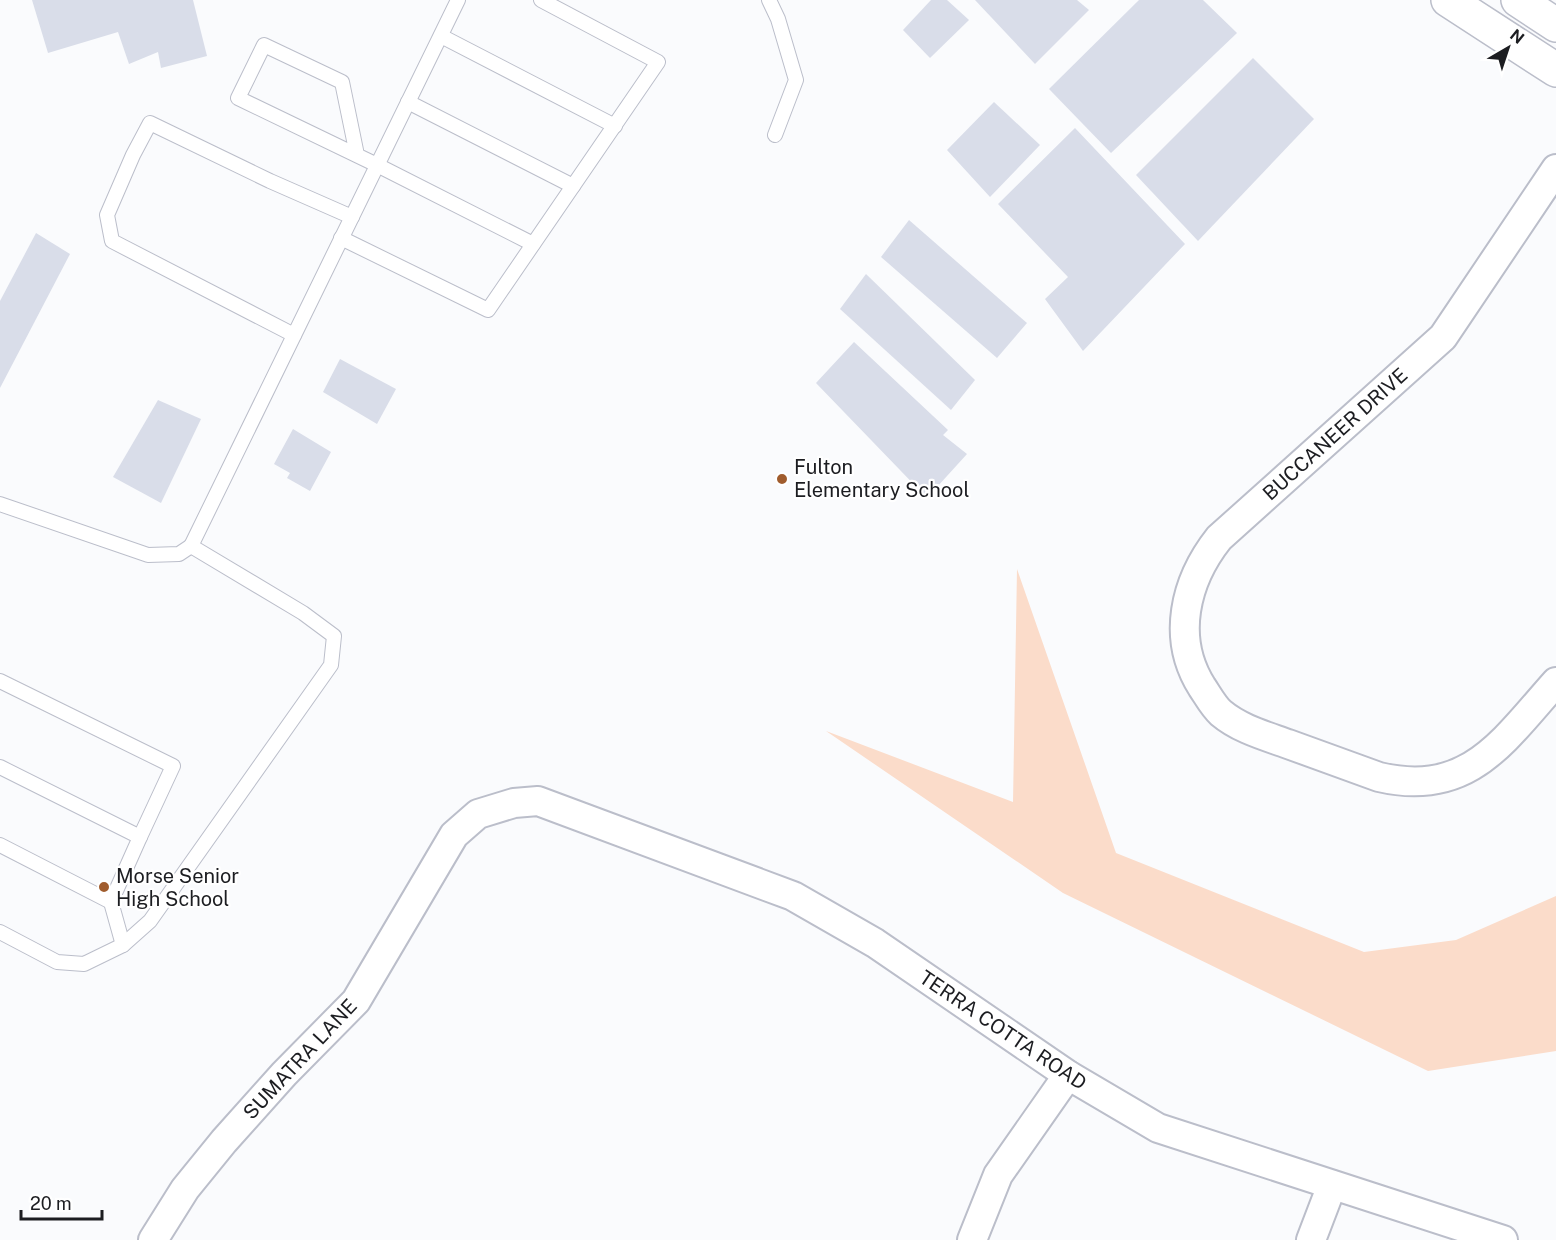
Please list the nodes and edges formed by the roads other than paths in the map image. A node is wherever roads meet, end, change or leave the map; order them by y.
1 (458, 0) edge
2 (542, 0) edge
3 (770, 0) edge
4 (1448, 0) edge
5 (1518, 0) edge
6 (1556, 25) edge
7 (441, 36) junction
8 (1556, 70) edge
9 (408, 102) junction
10 (615, 126) junction
11 (775, 135) dead end
12 (357, 155) junction
13 (377, 165) junction
14 (1556, 168) edge
15 (573, 186) junction
16 (352, 217) junction
17 (341, 238) junction
18 (533, 244) junction
19 (294, 335) junction
20 (0, 504) edge
21 (191, 546) junction
22 (0, 681) edge
23 (1556, 682) edge
24 (0, 767) edge
25 (514, 803) joint
26 (140, 837) junction
27 (0, 845) edge
28 (111, 902) junction
29 (0, 933) edge
30 (123, 945) junction
31 (1068, 1075) junction
32 (1332, 1185) junction
33 (153, 1240) edge
34 (972, 1240) edge
35 (1311, 1240) edge
36 (1503, 1240) edge

1 - 7 lane
2 - 10 lane
3 - 11 lane
4 - 8 main road
5 - 6 main road
7 - 9 lane
7 - 10 lane
9 - 13 lane
9 - 15 lane
10 - 15 lane
12 - 12 lane
12 - 13 lane
13 - 16 lane
13 - 18 lane
14 - 23 street, BUCCANEER DRIVE
15 - 18 lane
16 - 17 lane
16 - 19 lane
17 - 18 lane
17 - 19 lane
19 - 21 lane
20 - 21 lane
21 - 30 lane
22 - 26 lane
24 - 26 lane
25 - 31 street, TERRA COTTA ROAD
25 - 33 street, SUMATRA LANE
26 - 28 lane
27 - 28 lane
28 - 30 lane
29 - 30 lane
31 - 32 street, TERRA COTTA ROAD
31 - 34 street
32 - 35 street
32 - 36 street, TERRA COTTA ROAD

